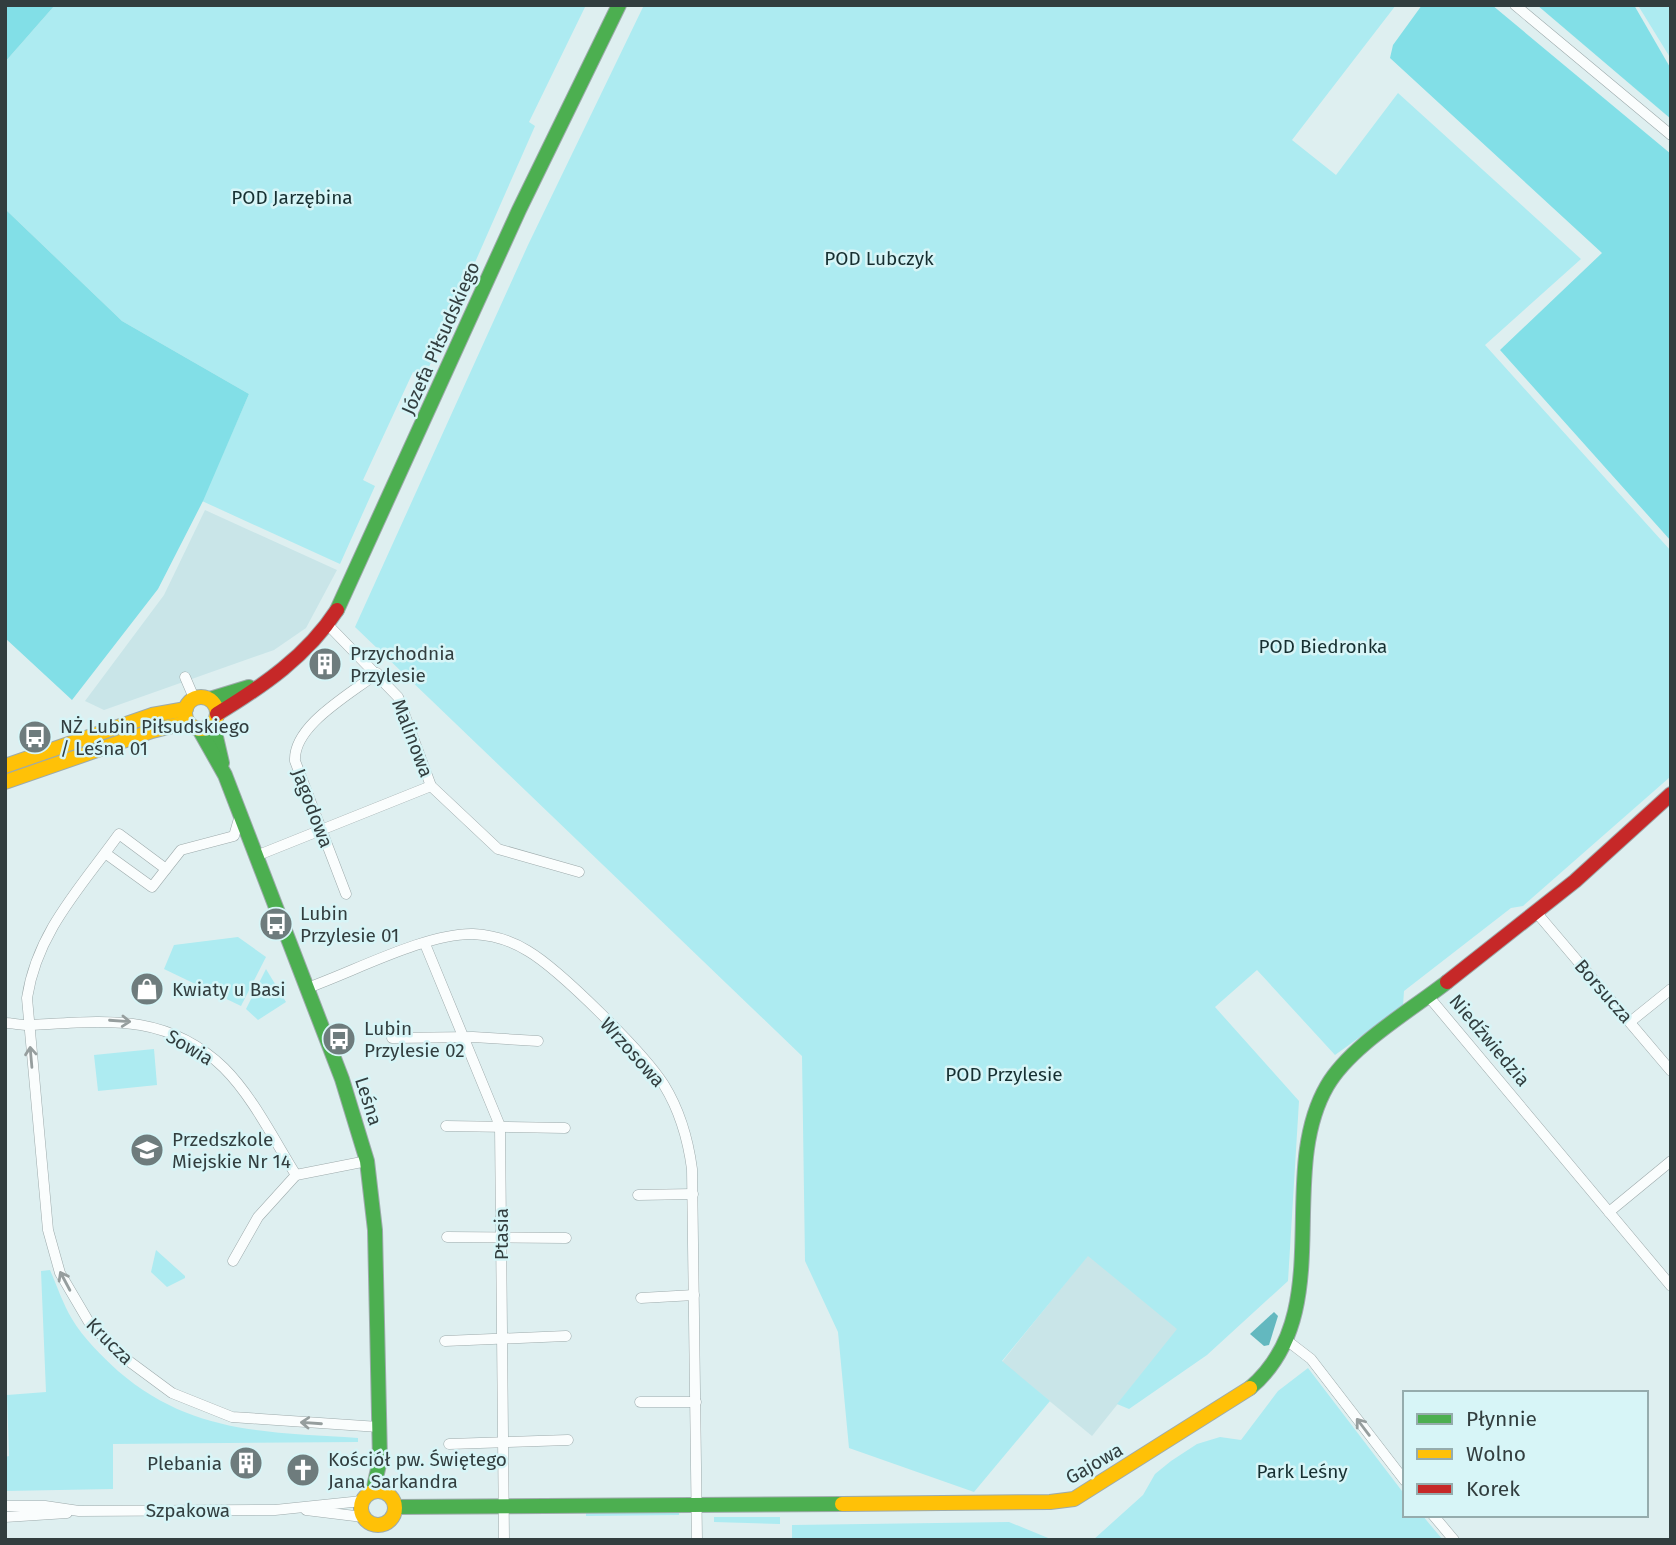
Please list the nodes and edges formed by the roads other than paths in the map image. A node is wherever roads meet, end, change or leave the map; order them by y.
1 (619, 5) edge
2 (1515, 5) edge
3 (1671, 135) edge
4 (329, 626) junction
5 (279, 672) junction
6 (377, 673) junction
7 (186, 677) dead end
8 (200, 716) junction
9 (5, 766) edge
10 (5, 782) edge
11 (431, 786) junction
12 (1671, 794) edge
13 (240, 814) junction
14 (320, 830) junction
15 (105, 853) junction
16 (256, 856) junction
17 (166, 869) junction
18 (579, 872) dead end
19 (346, 894) dead end
20 (1536, 912) junction
21 (425, 944) junction
22 (307, 988) junction
23 (1671, 989) edge
24 (1429, 997) junction
25 (1630, 1022) junction
26 (5, 1023) edge
27 (28, 1025) junction
28 (466, 1037) junction
29 (392, 1038) dead end
30 (538, 1041) dead end
31 (1671, 1071) edge
32 (446, 1126) dead end
33 (500, 1126) junction
34 (565, 1128) dead end
35 (367, 1161) junction
36 (1671, 1161) edge
37 (296, 1175) junction
38 (692, 1194) junction
39 (638, 1195) dead end
40 (1609, 1212) junction
41 (447, 1237) dead end
42 (502, 1237) junction
43 (566, 1238) dead end
44 (233, 1261) dead end
45 (1671, 1286) edge
46 (694, 1295) junction
47 (641, 1298) dead end
48 (566, 1336) dead end
49 (501, 1339) junction
50 (1285, 1339) junction
51 (445, 1341) dead end
52 (640, 1402) dead end
53 (696, 1402) junction
54 (379, 1427) junction
55 (568, 1440) dead end
56 (502, 1443) junction
57 (449, 1444) dead end
58 (1403, 1478) edge
59 (374, 1495) junction
60 (696, 1505) junction
61 (5, 1506) edge
62 (395, 1507) junction
63 (504, 1507) junction
64 (298, 1509) junction
65 (79, 1511) junction
66 (5, 1517) edge
67 (1435, 1517) edge
68 (374, 1526) edge
69 (385, 1540) edge
70 (503, 1540) edge
71 (697, 1540) edge
72 (1454, 1540) edge

1 - 4 street, Józefa Piłsudskiego
2 - 3 street
4 - 5 street, Józefa Piłsudskiego
4 - 6 street, Malinowa
5 - 8 street, Józefa Piłsudskiego
5 - 8 street, Józefa Piłsudskiego
6 - 11 street, Malinowa
6 - 14 street, Jagodowa
7 - 8 street
8 - 9 street, Józefa Piłsudskiego
8 - 10 street, Józefa Piłsudskiego
8 - 13 street, Leśna
11 - 14 street
11 - 18 street, Malinowa
12 - 20 street, Niedźwiedzia
13 - 16 street, Leśna
13 - 17 street
14 - 16 street
14 - 19 street, Jagodowa
15 - 17 street
15 - 17 street, Krucza
15 - 27 street, Krucza
16 - 22 street, Leśna
20 - 24 street, Niedźwiedzia
20 - 25 street, Borsucza
21 - 22 street, Wrzosowa
21 - 28 street, Ptasia
21 - 38 street, Wrzosowa
22 - 35 street, Leśna
23 - 25 street
24 - 40 street, Niedźwiedzia
24 - 50 street, Gajowa
25 - 31 street, Borsucza
26 - 27 street
27 -> 37 street, Sowia
54 -> 27 street, Krucza
28 - 29 street
28 - 30 street
28 - 33 street, Ptasia
32 - 33 street
33 - 34 street
33 - 42 street, Ptasia
35 - 37 street
35 - 54 street, Leśna
36 - 40 street
37 - 44 street
38 - 39 street
38 - 46 street, Wrzosowa
40 - 45 street, Niedźwiedzia
41 - 42 street
42 - 43 street
42 - 49 street, Ptasia
46 - 47 street
46 - 53 street, Wrzosowa
48 - 49 street
49 - 51 street
49 - 56 street, Ptasia
58 -> 50 street
50 - 60 street, Gajowa
52 - 53 street
53 - 60 street, Wrzosowa
54 - 59 street, Leśna
55 - 56 street
56 - 57 street
56 - 63 street, Ptasia
59 - 62 street
59 - 64 street, Szpakowa
59 - 68 street
60 - 63 street, Gajowa
60 - 71 street, Wrzosowa
61 - 65 street, Szpakowa
62 - 63 street, Gajowa
62 - 68 street
63 - 70 street, Ptasia
64 - 65 street, Szpakowa
64 - 68 street, Szpakowa
65 - 66 street, Szpakowa
67 - 72 street
68 - 69 street

